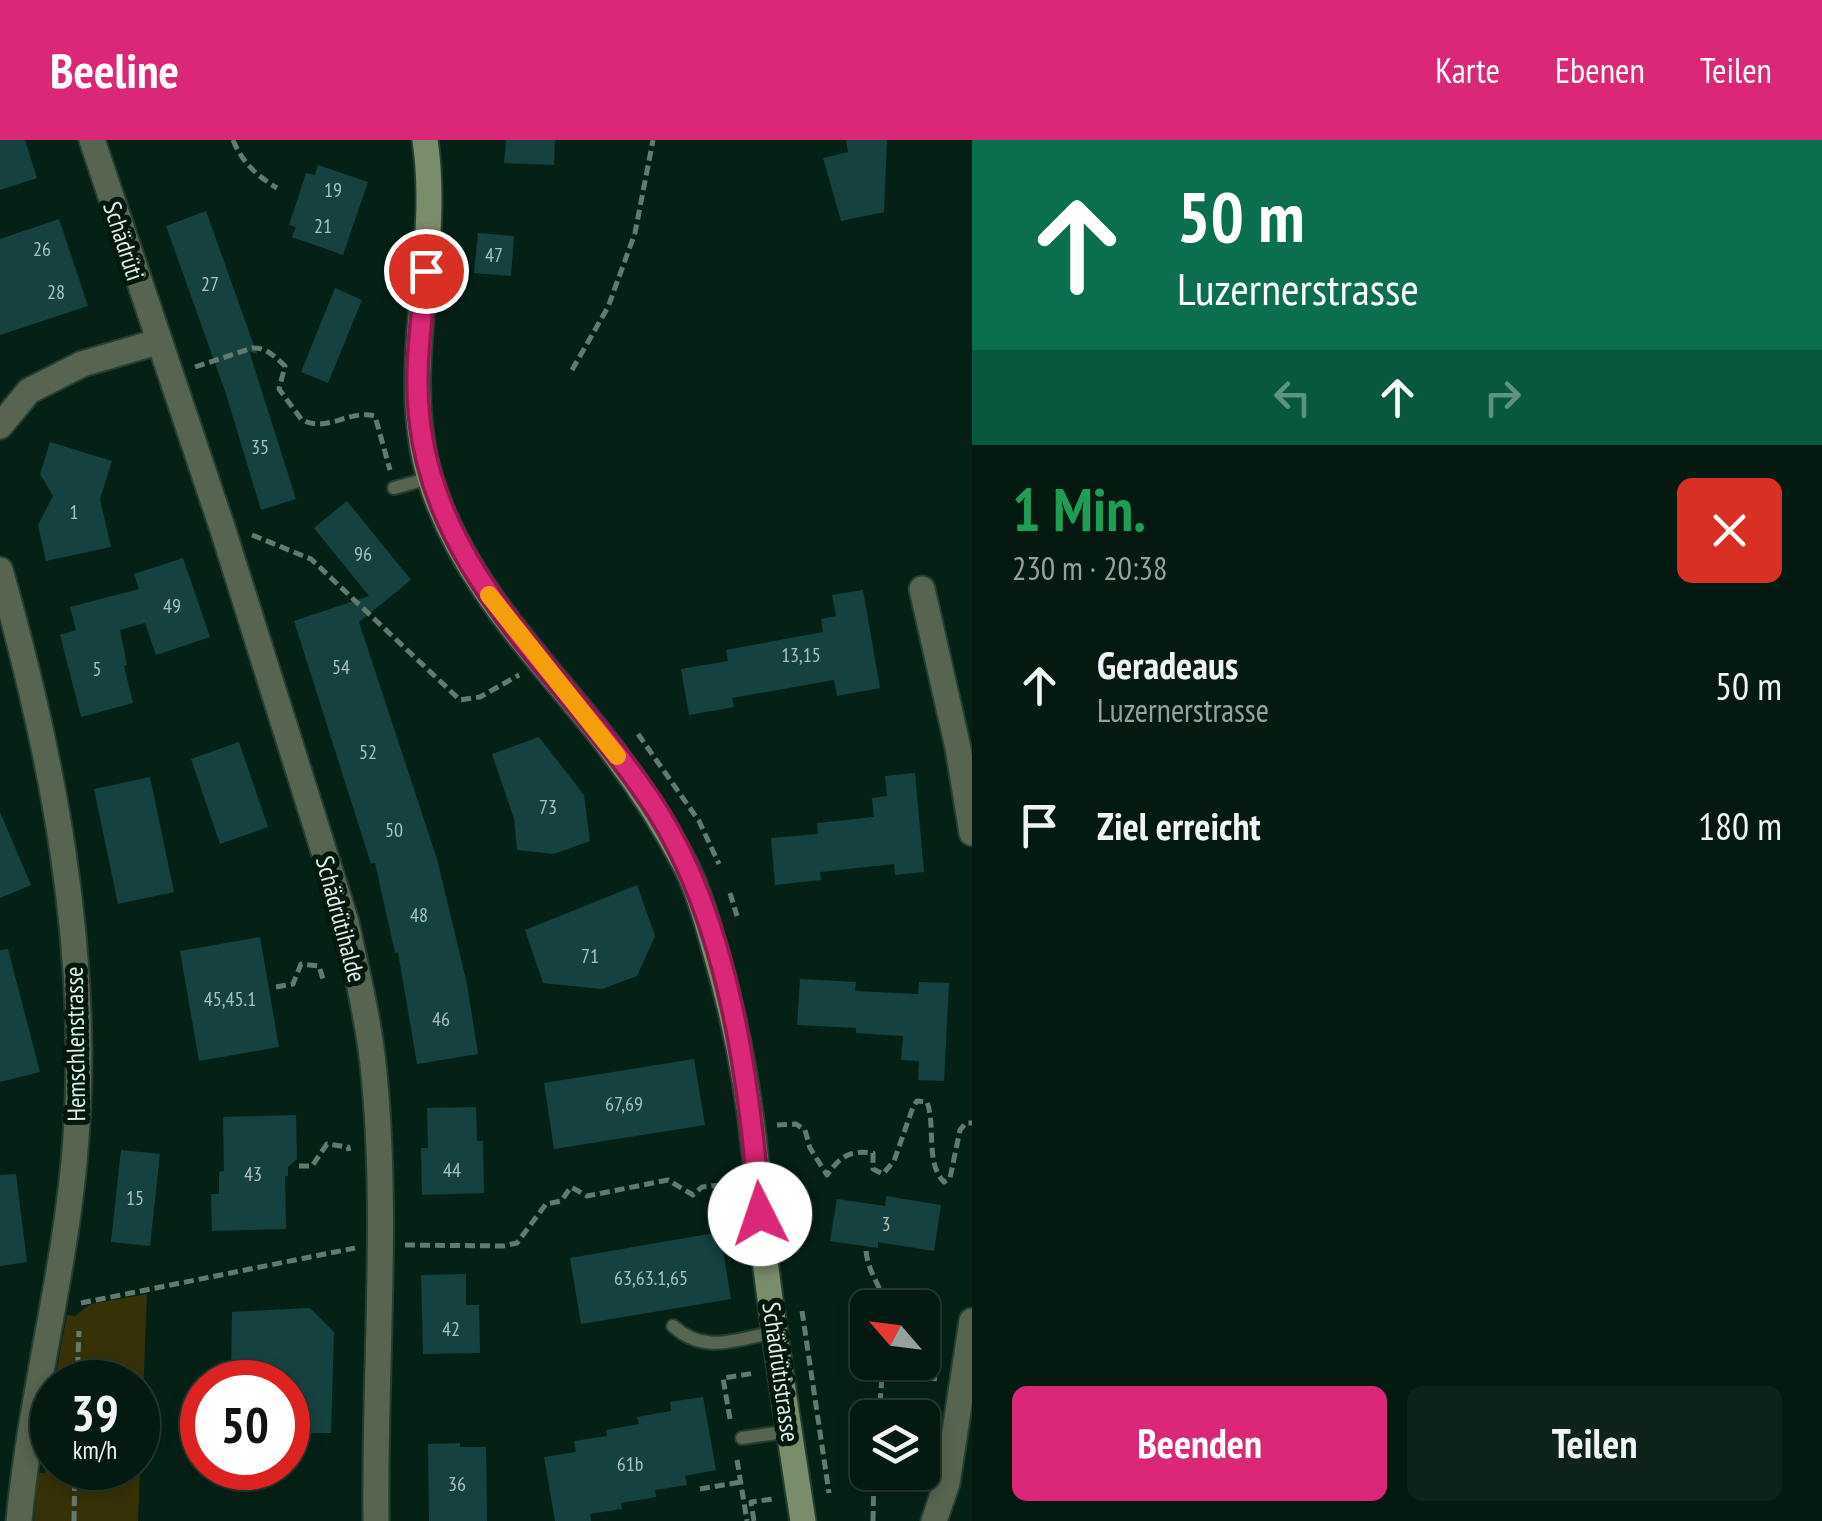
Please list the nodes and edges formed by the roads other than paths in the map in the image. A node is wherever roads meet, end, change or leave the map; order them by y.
1 (92, 140) edge
2 (425, 140) edge
3 (157, 342) junction
4 (0, 426) edge
5 (430, 478) junction
6 (394, 488) road end
7 (0, 570) edge
8 (922, 589) dead end
9 (972, 833) edge
10 (972, 1321) edge
11 (674, 1326) dead end
12 (775, 1332) junction
13 (790, 1431) junction
14 (742, 1438) dead end
15 (20, 1521) edge
16 (376, 1521) edge
17 (803, 1521) edge
18 (934, 1521) edge

1 - 3 street, Schädrüti
2 - 5 main road, Schädrütistrasse
3 - 4 street
3 - 16 street, Schädrütihalde
5 - 6 lane
5 - 12 main road, Schädrütistrasse
7 - 15 street, Hemschlenstrasse
8 - 9 street
10 - 18 street
11 - 12 lane
12 - 13 main road, Schädrütistrasse
13 - 14 lane
13 - 17 main road, Schädrütistrasse

